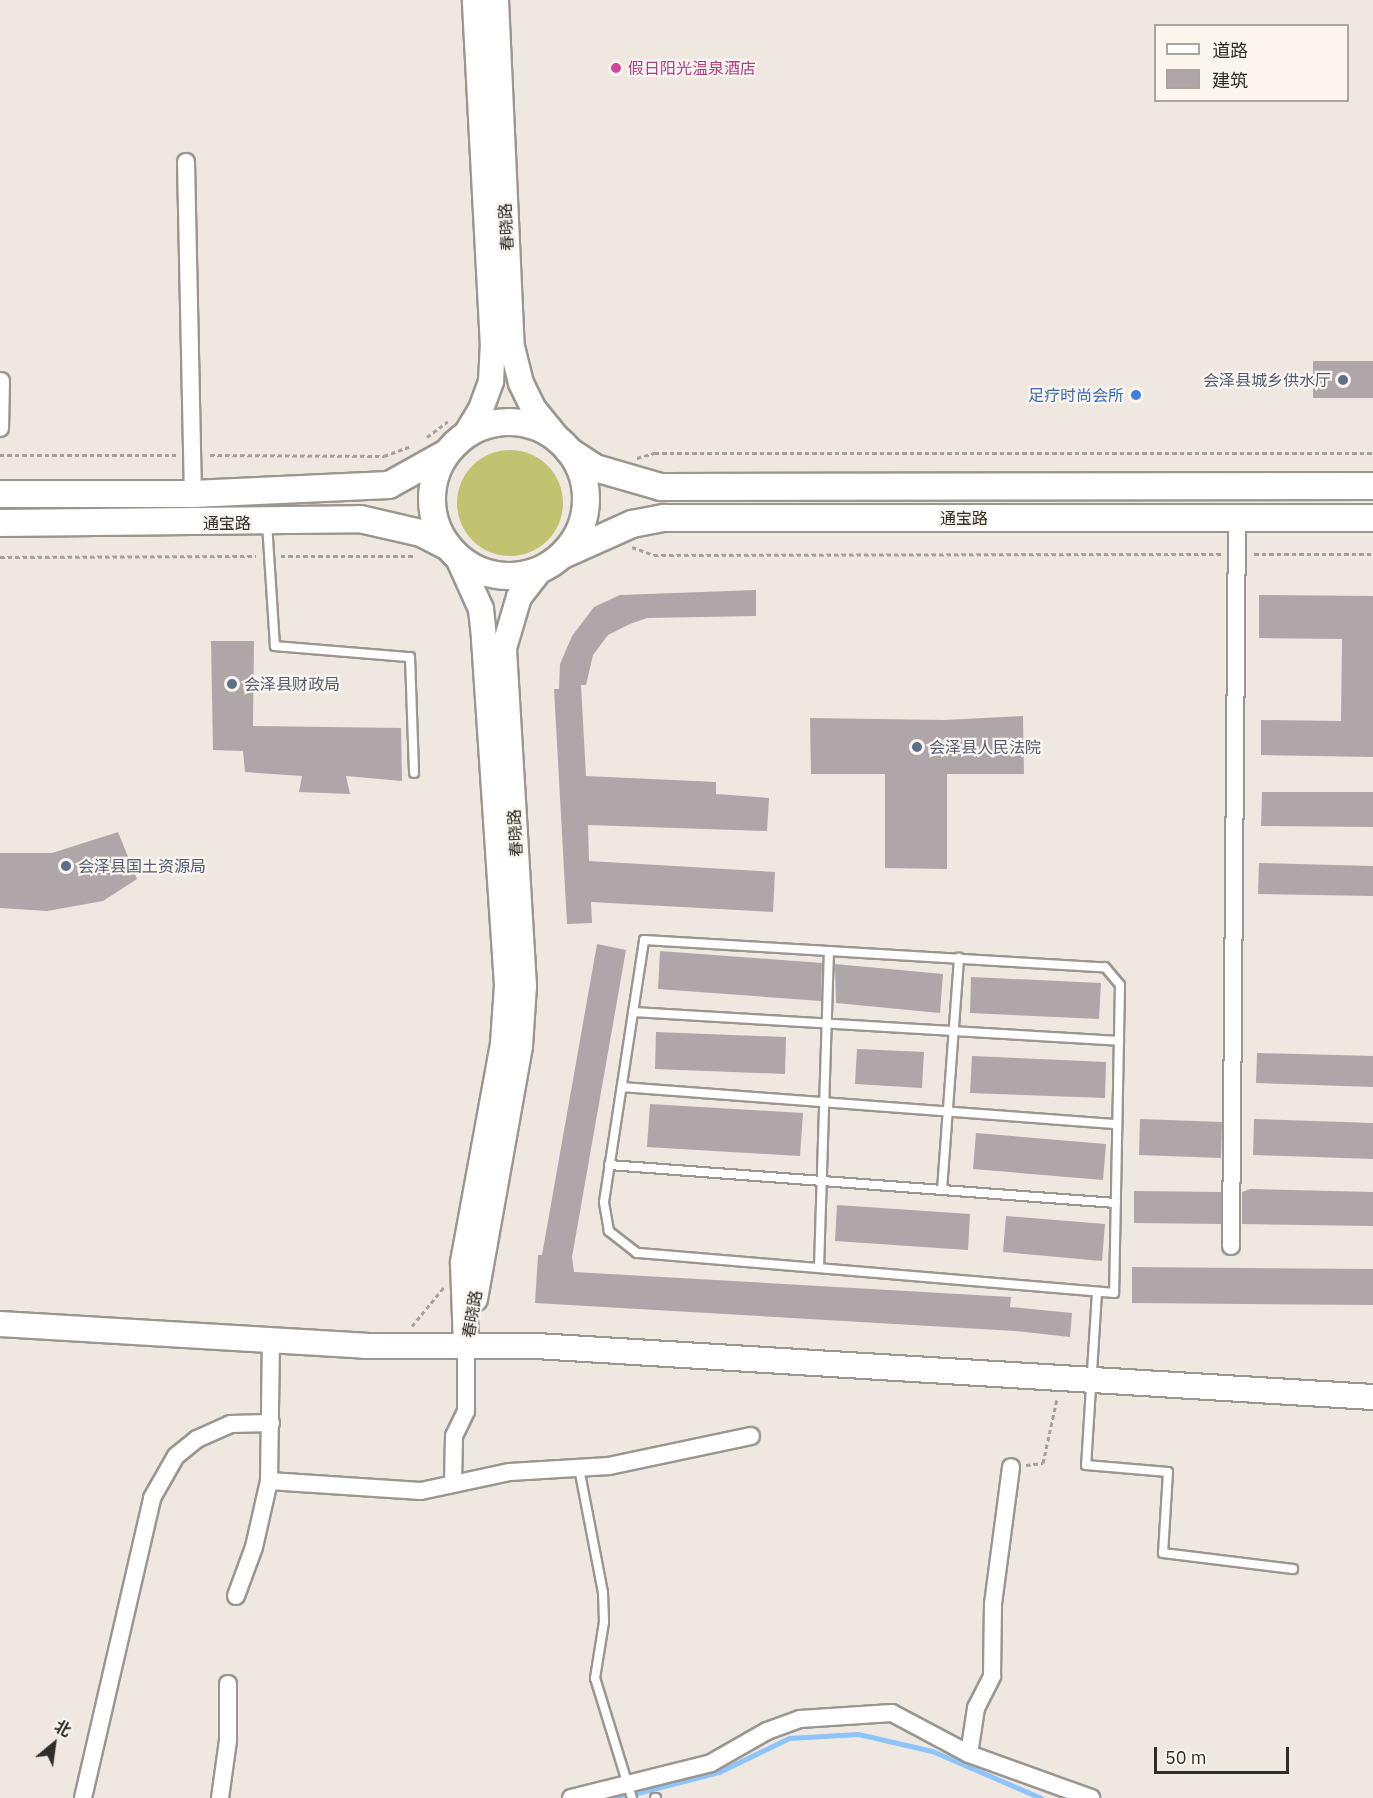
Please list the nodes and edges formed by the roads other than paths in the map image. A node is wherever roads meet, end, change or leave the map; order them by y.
1 (475, 0) edge
2 (496, 0) edge
3 (186, 162) dead end
4 (1, 381) edge
5 (459, 425) junction
6 (0, 428) edge
7 (564, 445) junction
8 (436, 446) junction
9 (1373, 486) edge
10 (0, 494) edge
11 (193, 494) junction
12 (1236, 518) junction
13 (1373, 518) edge
14 (0, 523) edge
15 (267, 523) junction
16 (453, 553) junction
17 (563, 555) junction
18 (539, 571) junction
19 (414, 773) dead end
20 (829, 951) junction
21 (959, 958) junction
22 (633, 1012) junction
23 (826, 1022) junction
24 (955, 1030) junction
25 (1119, 1041) junction
26 (622, 1087) junction
27 (824, 1102) junction
28 (949, 1112) junction
29 (1117, 1124) junction
30 (609, 1165) junction
31 (821, 1181) junction
32 (942, 1190) junction
33 (1116, 1203) junction
34 (1230, 1246) dead end
35 (819, 1268) junction
36 (1097, 1292) junction
37 (0, 1324) edge
38 (271, 1339) junction
39 (466, 1346) junction
40 (1093, 1380) junction
41 (1373, 1397) edge
42 (271, 1423) junction
43 (751, 1436) dead end
44 (1011, 1467) road end
45 (579, 1468) junction
46 (269, 1481) junction
47 (453, 1484) junction
48 (1293, 1569) dead end
49 (236, 1596) dead end
50 (228, 1684) dead end
51 (969, 1754) junction
52 (631, 1792) edge
53 (83, 1798) edge
54 (220, 1798) edge
55 (572, 1798) edge
56 (1091, 1798) edge

1 - 5 street, 春晓路
2 - 7 street, 春晓路
3 - 11 street
4 - 6 street
5 - 7 main road, 通宝路
5 - 8 main road
7 - 9 main road, 通宝路
7 - 17 main road
8 - 11 main road
8 - 16 main road
10 - 11 main road
12 - 13 main road, 通宝路
12 - 17 main road, 通宝路
12 - 34 street
14 - 15 main road, 通宝路
15 - 16 main road, 通宝路
15 - 19 lane
16 - 18 main road, 通宝路
16 - 39 street, 春晓路
17 - 18 main road, 通宝路
18 - 39 street, 春晓路
20 - 21 lane
20 - 22 lane
20 - 23 lane
21 - 24 lane
21 - 25 lane
22 - 23 lane
22 - 26 lane
23 - 24 lane
23 - 27 lane
24 - 25 lane
24 - 28 lane
25 - 29 lane
26 - 27 lane
26 - 30 lane
27 - 28 lane
27 - 31 lane
28 - 29 lane
28 - 32 lane
29 - 33 lane
30 - 31 lane
30 - 35 lane
31 - 32 lane
31 - 35 lane
32 - 33 lane
33 - 36 lane
35 - 36 lane
36 - 40 lane
37 - 38 street
38 - 39 street
38 - 42 street
39 - 40 street
39 - 47 street
40 - 41 street
40 - 48 lane
42 - 46 street
42 - 53 street
43 - 45 street
44 - 51 street
45 - 47 street
45 - 52 lane
46 - 47 street
46 - 49 street
50 - 54 street
51 - 52 street
51 - 56 street
52 - 55 street

